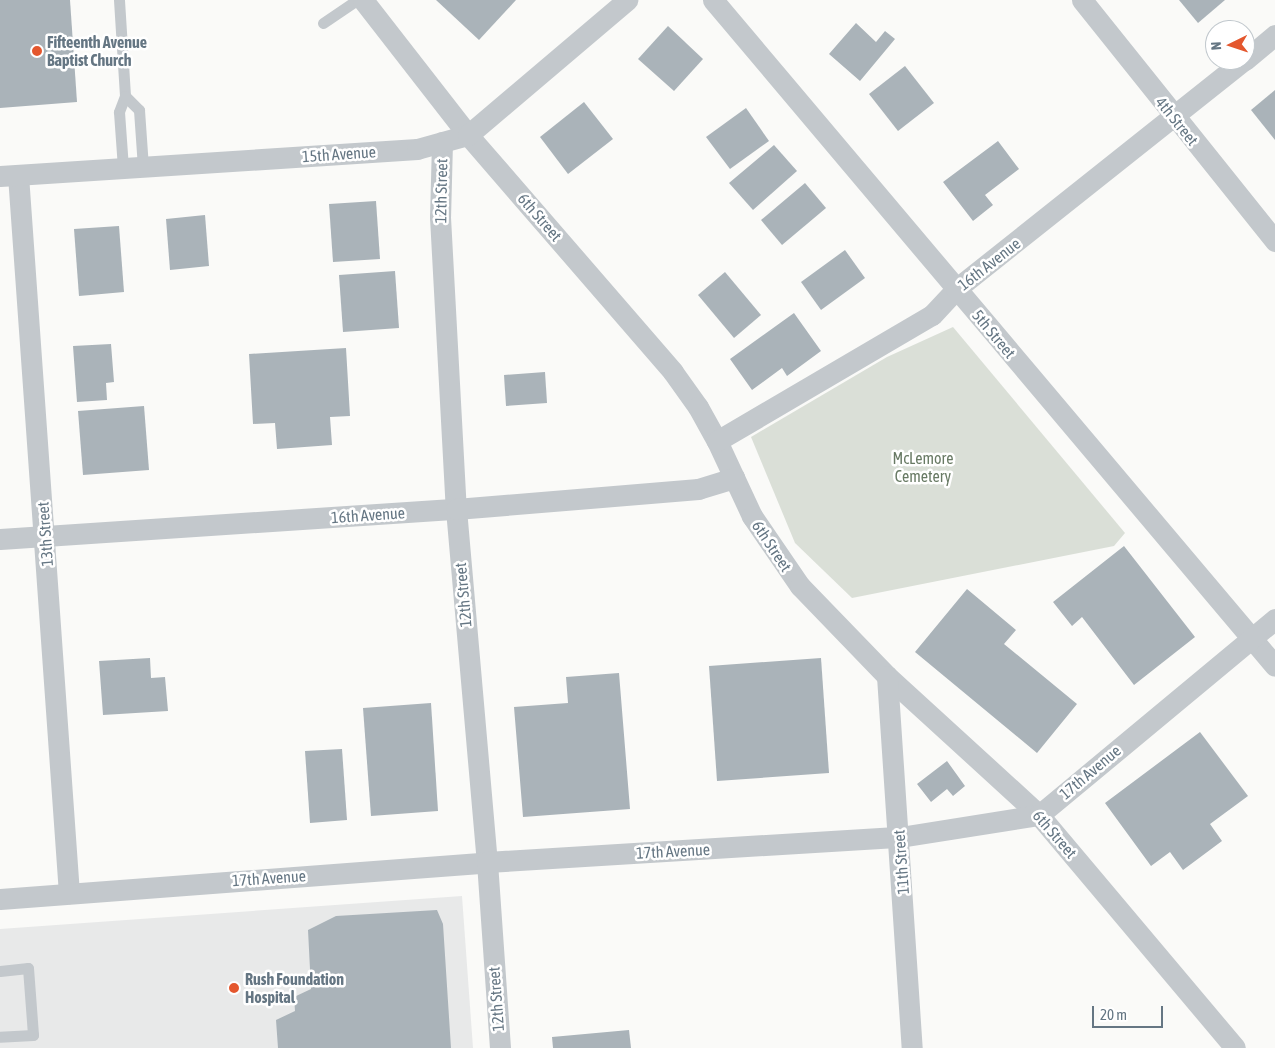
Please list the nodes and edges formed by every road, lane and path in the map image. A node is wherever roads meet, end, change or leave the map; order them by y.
1 (120, 0) edge
2 (357, 0) edge
3 (363, 0) edge
4 (626, 0) edge
5 (713, 0) edge
6 (1082, 0) edge
7 (323, 23) dead end
8 (1275, 35) edge
9 (1255, 52) edge
10 (1233, 70) edge
11 (125, 96) junction
12 (1174, 118) junction
13 (468, 135) junction
14 (442, 142) junction
15 (133, 168) junction
16 (9, 176) edge
17 (1275, 241) edge
18 (956, 289) junction
19 (717, 441) junction
20 (734, 478) junction
21 (456, 509) junction
22 (45, 536) junction
23 (0, 539) edge
24 (1275, 619) edge
25 (1252, 638) junction
26 (1275, 666) edge
27 (887, 676) junction
28 (1039, 815) junction
29 (900, 837) junction
30 (487, 862) junction
31 (69, 893) junction
32 (0, 899) edge
33 (0, 971) edge
34 (0, 1037) edge
35 (500, 1048) edge
36 (912, 1048) edge
37 (1235, 1048) edge

1 - 11 lane
2 - 7 lane
3 - 13 street, 6th Street
4 - 13 street, 15th Avenue
5 - 18 street, 5th Street
6 - 12 street, 4th Street
8 - 9 street, 16th Avenue
10 - 12 street, 16th Avenue
11 - 15 lane
11 - 15 lane
12 - 17 street, 4th Street
12 - 18 street, 16th Avenue
13 - 14 street, 15th Avenue
13 - 19 street, 6th Street
14 - 15 street, 15th Avenue
14 - 21 street, 12th Street
15 - 16 street, 15th Avenue
16 - 22 street, 13th Street
18 - 19 street, 16th Avenue
18 - 25 street, 5th Street
19 - 20 street, 6th Street
20 - 21 street, 16th Avenue
20 - 27 street, 6th Street
21 - 22 street, 16th Avenue
21 - 30 street, 12th Street
22 - 23 street, 16th Avenue
22 - 31 street, 13th Street
24 - 25 street, 17th Avenue
25 - 26 street, 5th Street
25 - 28 street, 17th Avenue
27 - 28 street, 6th Street
27 - 29 street, 11th Street
28 - 29 street, 17th Avenue
28 - 37 street, 6th Street
29 - 30 street, 17th Avenue
29 - 36 street, 11th Street
30 - 31 street, 17th Avenue
30 - 35 street, 12th Street
31 - 32 street, 17th Avenue
33 - 34 lane

